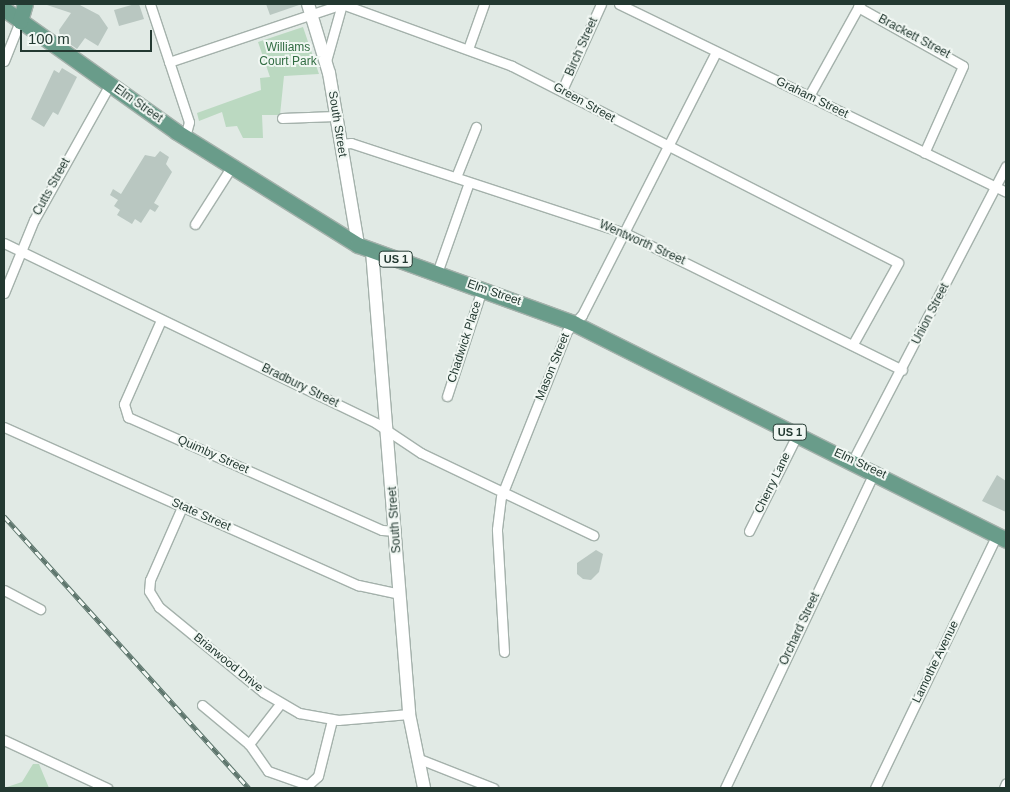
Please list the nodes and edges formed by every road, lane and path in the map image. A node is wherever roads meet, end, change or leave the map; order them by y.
1 (25, 4) edge
2 (150, 4) edge
3 (342, 4) edge
4 (484, 4) edge
5 (601, 4) edge
6 (619, 4) edge
7 (859, 5) edge
8 (310, 8) edge
9 (4, 9) edge
10 (20, 21) junction
11 (468, 49) junction
12 (716, 52) junction
13 (4, 61) edge
14 (326, 61) junction
15 (169, 62) junction
16 (110, 84) junction
17 (562, 90) junction
18 (808, 96) junction
19 (335, 116) junction
20 (282, 118) dead end
21 (476, 127) dead end
22 (185, 137) junction
23 (340, 144) junction
24 (668, 149) junction
25 (924, 153) junction
26 (232, 166) junction
27 (1006, 166) edge
28 (456, 178) junction
29 (469, 182) junction
30 (996, 187) junction
31 (1006, 192) edge
32 (195, 224) dead end
33 (625, 233) junction
34 (4, 243) edge
35 (365, 248) junction
36 (20, 250) junction
37 (437, 273) junction
38 (482, 289) junction
39 (4, 293) edge
40 (161, 320) junction
41 (573, 323) junction
42 (853, 344) junction
43 (902, 370) junction
44 (447, 396) dead end
45 (4, 427) edge
46 (388, 431) junction
47 (796, 435) junction
48 (854, 460) junction
49 (875, 470) junction
50 (503, 492) junction
51 (182, 507) junction
52 (396, 531) junction
53 (749, 531) dead end
54 (593, 535) dead end
55 (1002, 537) edge
56 (4, 590) edge
57 (400, 594) junction
58 (40, 609) dead end
59 (504, 652) dead end
60 (280, 704) junction
61 (202, 705) dead end
62 (409, 714) junction
63 (332, 720) junction
64 (4, 740) edge
65 (249, 744) junction
66 (417, 758) junction
67 (1006, 783) edge
68 (107, 788) edge
69 (424, 788) edge
70 (493, 788) edge
71 (725, 788) edge
72 (875, 788) edge
73 (1004, 788) edge

1 - 10 main road
2 - 15 street
3 - 8 street
3 - 11 street, Green Street
3 - 14 street
4 - 11 street
5 - 17 street, Birch Street
6 - 12 street, Graham Street
7 - 18 street
7 - 25 street, Brackett Street
8 - 14 street, South Street
8 - 15 street
9 - 10 main road, Elm Street / US 1
10 - 13 street
10 - 16 main road, Elm Street / US 1
11 - 17 street, Green Street
12 - 18 street, Graham Street
12 - 24 street, Mason Street
14 - 19 street, South Street
15 - 22 street
16 - 22 main road, Elm Street / US 1
16 - 36 street, Cutts Street
17 - 24 street, Green Street
18 - 25 street, Graham Street
19 - 20 street
19 - 23 street, South Street
21 - 28 street
22 - 26 main road, Elm Street / US 1
23 - 28 street, Wentworth Street
23 - 35 street, South Street
24 - 33 street, Mason Street
24 - 42 street, Green Street
25 - 30 street, Graham Street
26 - 32 street
26 - 35 main road, Elm Street / US 1
27 - 30 street, Union Street
28 - 29 street, Wentworth Street
29 - 33 street, Wentworth Street
29 - 37 street
30 - 31 street, Graham Street
30 - 43 street, Union Street
33 - 41 street, Mason Street
33 - 42 street, Wentworth Street
34 - 36 street, Bradbury Street
35 - 37 main road, Elm Street / US 1
35 - 46 street, South Street
36 - 39 street, Cutts Street
36 - 40 street, Bradbury Street
37 - 38 main road, Elm Street / US 1
38 - 41 main road, Elm Street / US 1
38 - 44 street, Chadwick Place
40 - 46 street, Bradbury Street
40 - 52 street, Quimby Street
41 - 47 main road, Elm Street / US 1
41 - 50 street, Mason Street
42 - 43 street, Wentworth Street
43 - 48 street, Union Street
45 - 51 street, State Street
46 - 50 street, Bradbury Street
46 - 52 street, South Street
47 - 48 main road, Elm Street / US 1
47 - 53 street, Cherry Lane
48 - 49 main road, Elm Street / US 1
49 - 55 main road, Elm Street / US 1
49 - 71 street, Orchard Street
50 - 54 street, Bradbury Street
50 - 59 street, Mason Street
51 - 57 street, State Street
51 - 60 street, Briarwood Drive
52 - 57 street, South Street
55 - 72 street, Lamothe Avenue
56 - 58 street
57 - 62 street, South Street
60 - 63 street, Briarwood Drive
60 - 65 street
61 - 65 street
62 - 63 street, Briarwood Drive
62 - 66 street, South Street
63 - 65 street
64 - 68 street
66 - 69 street, South Street
66 - 70 street
67 - 73 street

